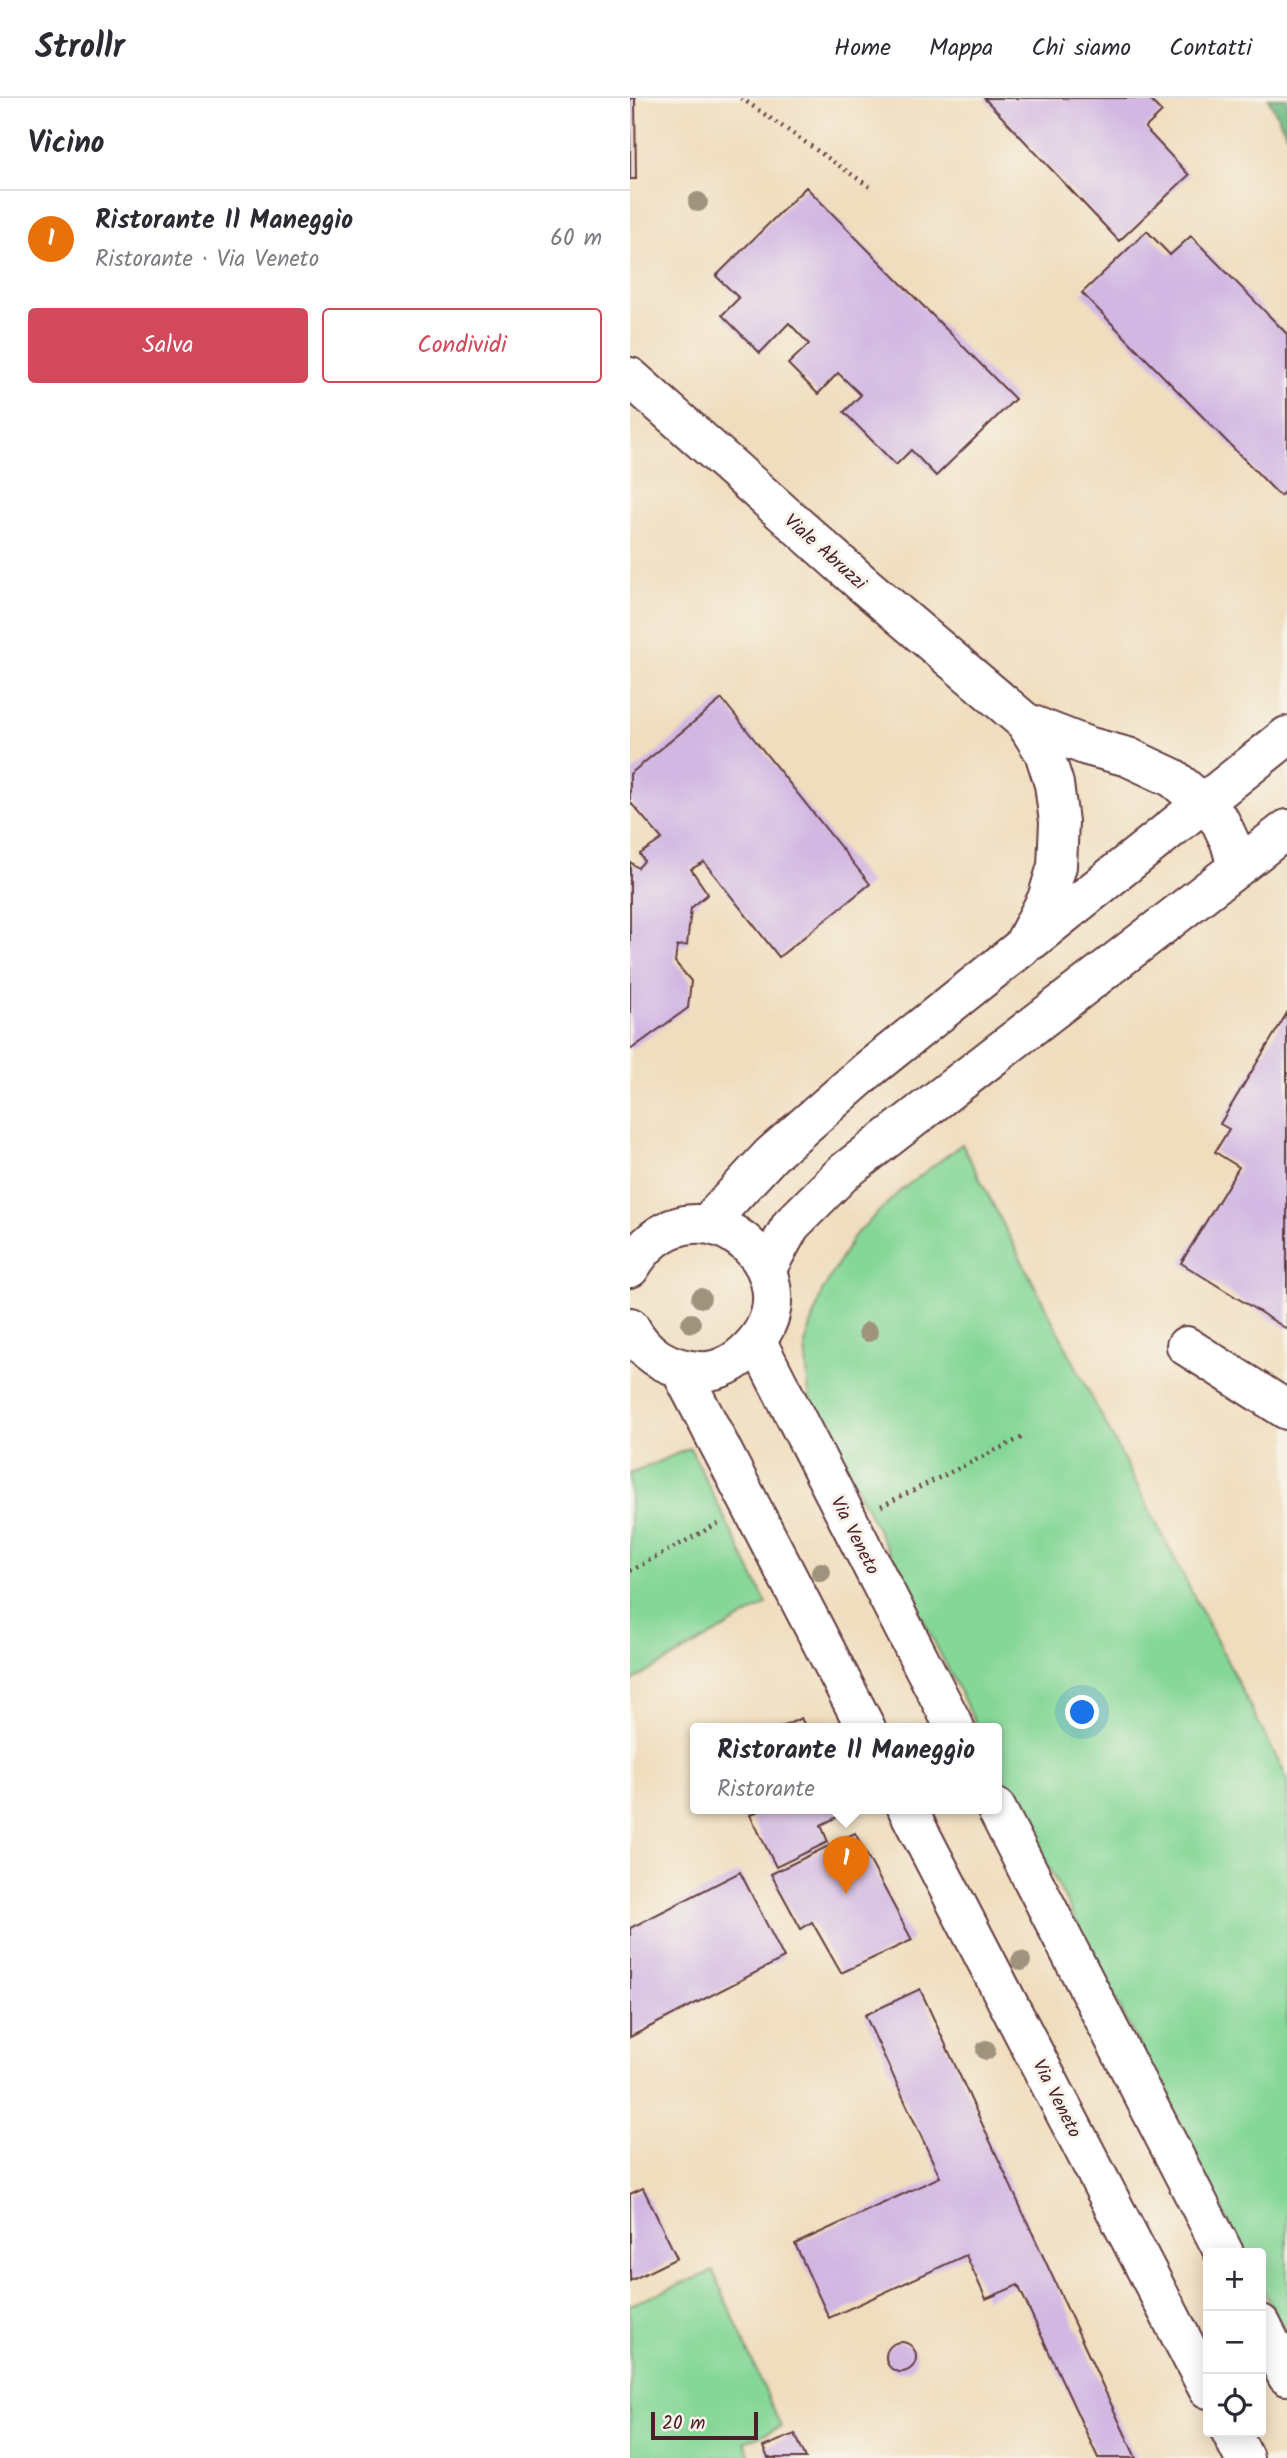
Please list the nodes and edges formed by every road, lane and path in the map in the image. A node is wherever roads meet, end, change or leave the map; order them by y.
1 (741, 98) edge
2 (870, 187) dead end
3 (630, 376) edge
4 (1025, 722) junction
5 (1287, 736) edge
6 (1204, 804) junction
7 (1287, 829) edge
8 (1237, 867) junction
9 (1023, 947) junction
10 (707, 1224) junction
11 (630, 1268) edge
12 (766, 1270) junction
13 (630, 1327) edge
14 (757, 1342) junction
15 (1186, 1346) dead end
16 (680, 1369) junction
17 (1287, 1410) edge
18 (1025, 1436) dead end
19 (751, 1506) junction
20 (849, 1522) junction
21 (630, 1571) edge
22 (863, 1723) edge
23 (952, 1723) edge
24 (910, 1814) edge
25 (999, 1814) edge
26 (1221, 2248) edge
27 (1266, 2335) edge
28 (1287, 2376) edge
29 (1203, 2379) edge
30 (1234, 2437) edge
31 (1244, 2458) edge

1 - 2 path
3 - 4 street, Viale Abruzzi
4 - 6 street
4 - 9 street
5 - 6 street
6 - 8 street
6 - 9 street
7 - 8 street
8 - 12 street
9 - 10 street
10 - 11 street
10 - 12 street
12 - 14 street
13 - 16 street
14 - 16 street
14 - 20 street, Via Veneto
15 - 17 street
16 - 19 street
18 - 20 path
19 - 21 path
19 - 22 street
20 - 23 street, Via Veneto
24 - 29 street, Via Veneto
25 - 26 street
27 - 28 street
30 - 31 street

